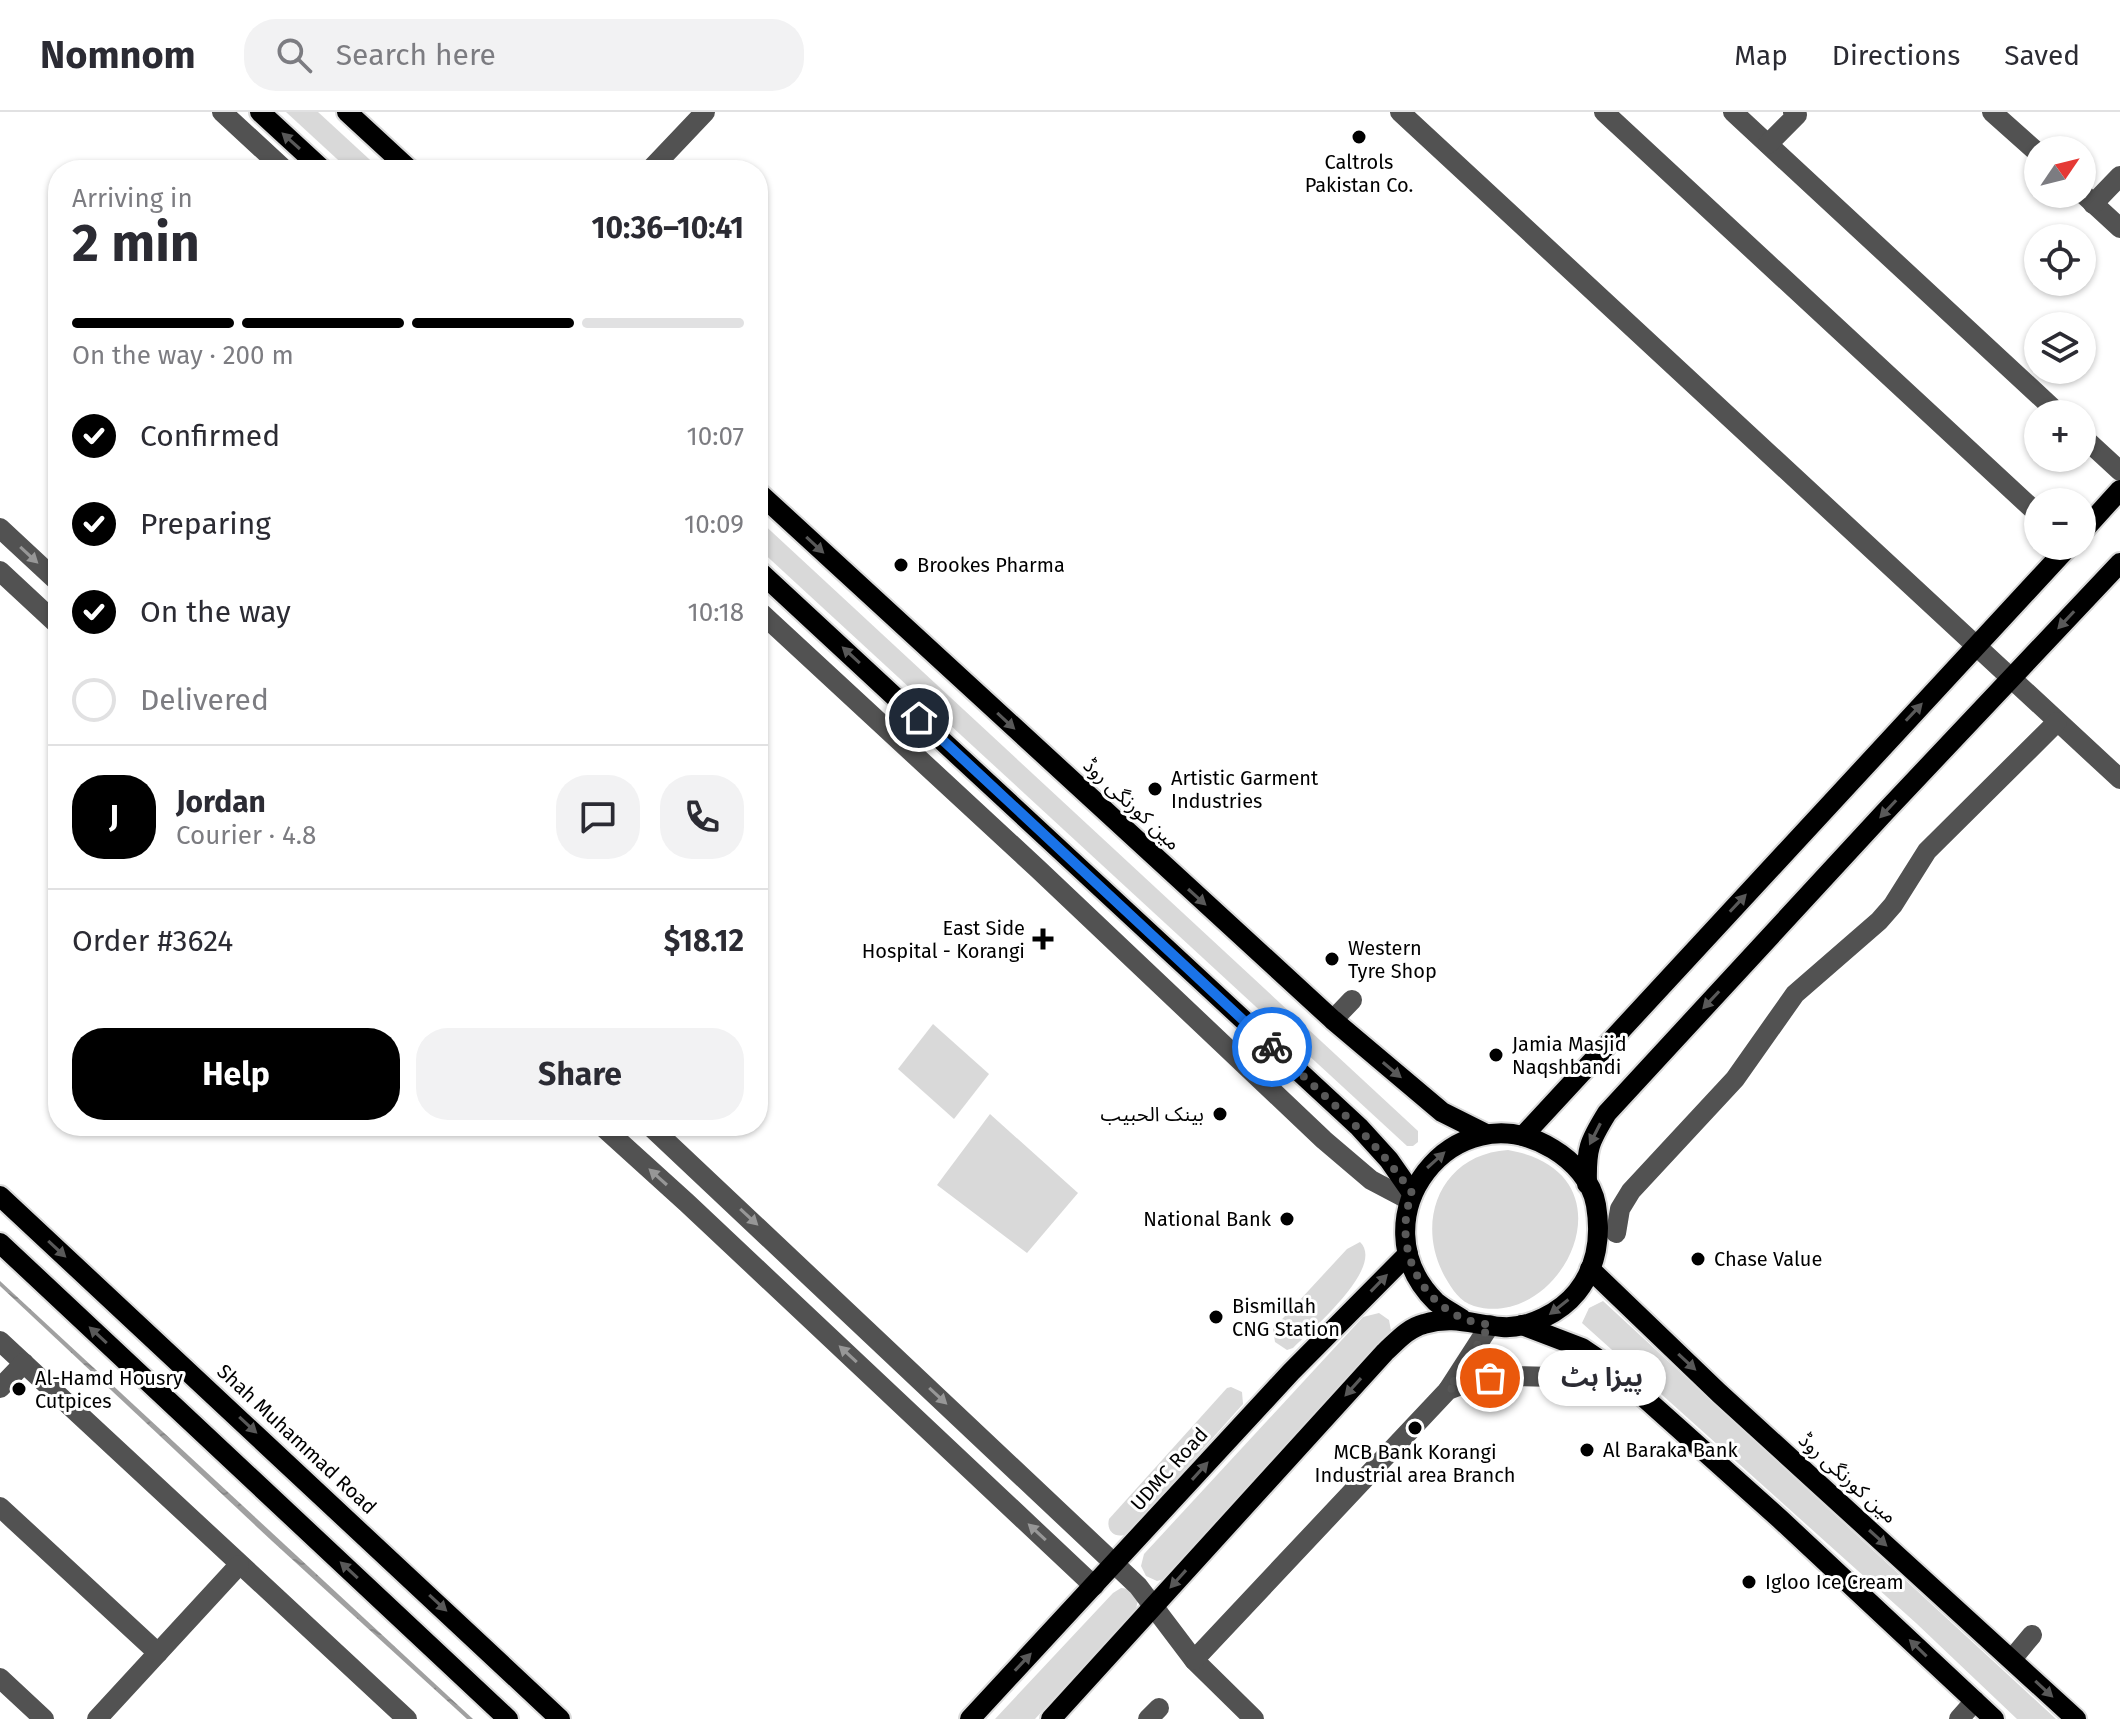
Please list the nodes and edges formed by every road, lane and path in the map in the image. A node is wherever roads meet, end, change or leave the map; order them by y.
1 (222, 112) edge
2 (260, 112) edge
3 (347, 112) edge
4 (705, 112) edge
5 (1400, 112) edge
6 (1604, 112) edge
7 (1733, 112) edge
8 (1992, 112) edge
9 (1797, 113) edge
10 (2024, 141) edge
11 (1768, 144) junction
12 (274, 160) edge
13 (312, 160) edge
14 (399, 160) edge
15 (659, 160) edge
16 (2120, 176) edge
17 (2096, 193) edge
18 (2096, 206) edge
19 (2120, 228) edge
20 (2044, 400) edge
21 (2096, 449) edge
22 (2120, 471) edge
23 (2120, 490) edge
24 (768, 501) edge
25 (2024, 501) edge
26 (2096, 517) edge
27 (0, 528) edge
28 (2056, 560) edge
29 (2120, 563) edge
30 (0, 571) edge
31 (48, 573) edge
32 (768, 579) edge
33 (48, 587) edge
34 (33, 601) junction
35 (48, 615) edge
36 (768, 619) edge
37 (1976, 645) junction
38 (2010, 679) junction
39 (2057, 722) junction
40 (2120, 779) edge
41 (1149, 930) junction
42 (1127, 953) junction
43 (1352, 1000) dead end
44 (1333, 1020) junction
45 (1486, 1134) junction
46 (613, 1136) edge
47 (661, 1136) edge
48 (1523, 1136) junction
49 (709, 1180) junction
50 (1587, 1184) junction
51 (0, 1196) edge
52 (1410, 1197) junction
53 (687, 1203) junction
54 (0, 1243) edge
55 (1408, 1254) junction
56 (1590, 1269) junction
57 (1462, 1319) junction
58 (1490, 1325) junction
59 (1522, 1325) junction
60 (0, 1341) edge
61 (24, 1363) junction
62 (1566, 1378) dead end
63 (0, 1388) edge
64 (1448, 1390) junction
65 (0, 1507) edge
66 (1115, 1564) junction
67 (239, 1565) junction
68 (1094, 1586) junction
69 (1153, 1606) junction
70 (2032, 1635) dead end
71 (158, 1653) junction
72 (2012, 1659) junction
73 (1194, 1660) junction
74 (0, 1678) edge
75 (1975, 1701) junction
76 (394, 1715) edge
77 (44, 1719) edge
78 (97, 1719) edge
79 (508, 1719) edge
80 (560, 1719) edge
81 (970, 1719) edge
82 (1051, 1719) edge
83 (1254, 1719) edge
84 (1959, 1719) edge
85 (1994, 1719) edge
86 (2076, 1719) edge

1 - 12 street
13 -> 2 main road
3 - 14 main road
4 - 15 street
5 - 37 street
6 - 25 street
7 - 11 street
8 - 10 street
9 - 11 street
11 - 20 street
16 - 17 street
18 - 19 street
21 - 22 street
23 - 26 main road
24 -> 44 main road, مین کورنگی روڈ
27 -> 31 street
28 - 37 main road
29 -> 38 main road
30 - 34 street
41 -> 32 main road
33 - 34 street
34 - 35 street
36 - 42 street
37 - 38 street
48 -> 37 main road
38 - 39 street
38 -> 50 main road
39 - 40 street
39 - 50 street
41 - 42 street
41 - 52 main road
42 - 52 street
43 - 44 street
44 -> 45 main road, مین کورنگی روڈ
45 - 48 main road
52 -> 45 main road
53 -> 46 street
47 - 49 street
48 - 50 main road
49 - 53 street
49 -> 66 street
50 - 56 main road
51 -> 80 main road, Shah Muhammad Road
52 - 55 main road
68 -> 53 street
79 -> 54 main road
55 - 57 main road
66 -> 55 main road, UDMC Road
56 -> 59 main road
56 -> 72 main road, مین کورنگی روڈ
57 - 58 main road
57 -> 69 main road
58 - 59 main road
58 - 64 street
75 -> 59 main road
60 - 61 street
61 - 63 street
61 - 67 street
62 - 64 street
64 - 73 street
65 - 71 street
66 - 68 main road, UDMC Road
66 - 69 street
67 - 71 street
67 - 76 street
81 -> 68 main road, UDMC Road
69 - 73 street
69 - 82 main road
70 - 72 street
71 - 78 street
72 -> 86 main road, مین کورنگی روڈ
73 - 83 street
74 - 77 street
75 - 84 street
75 - 85 main road

